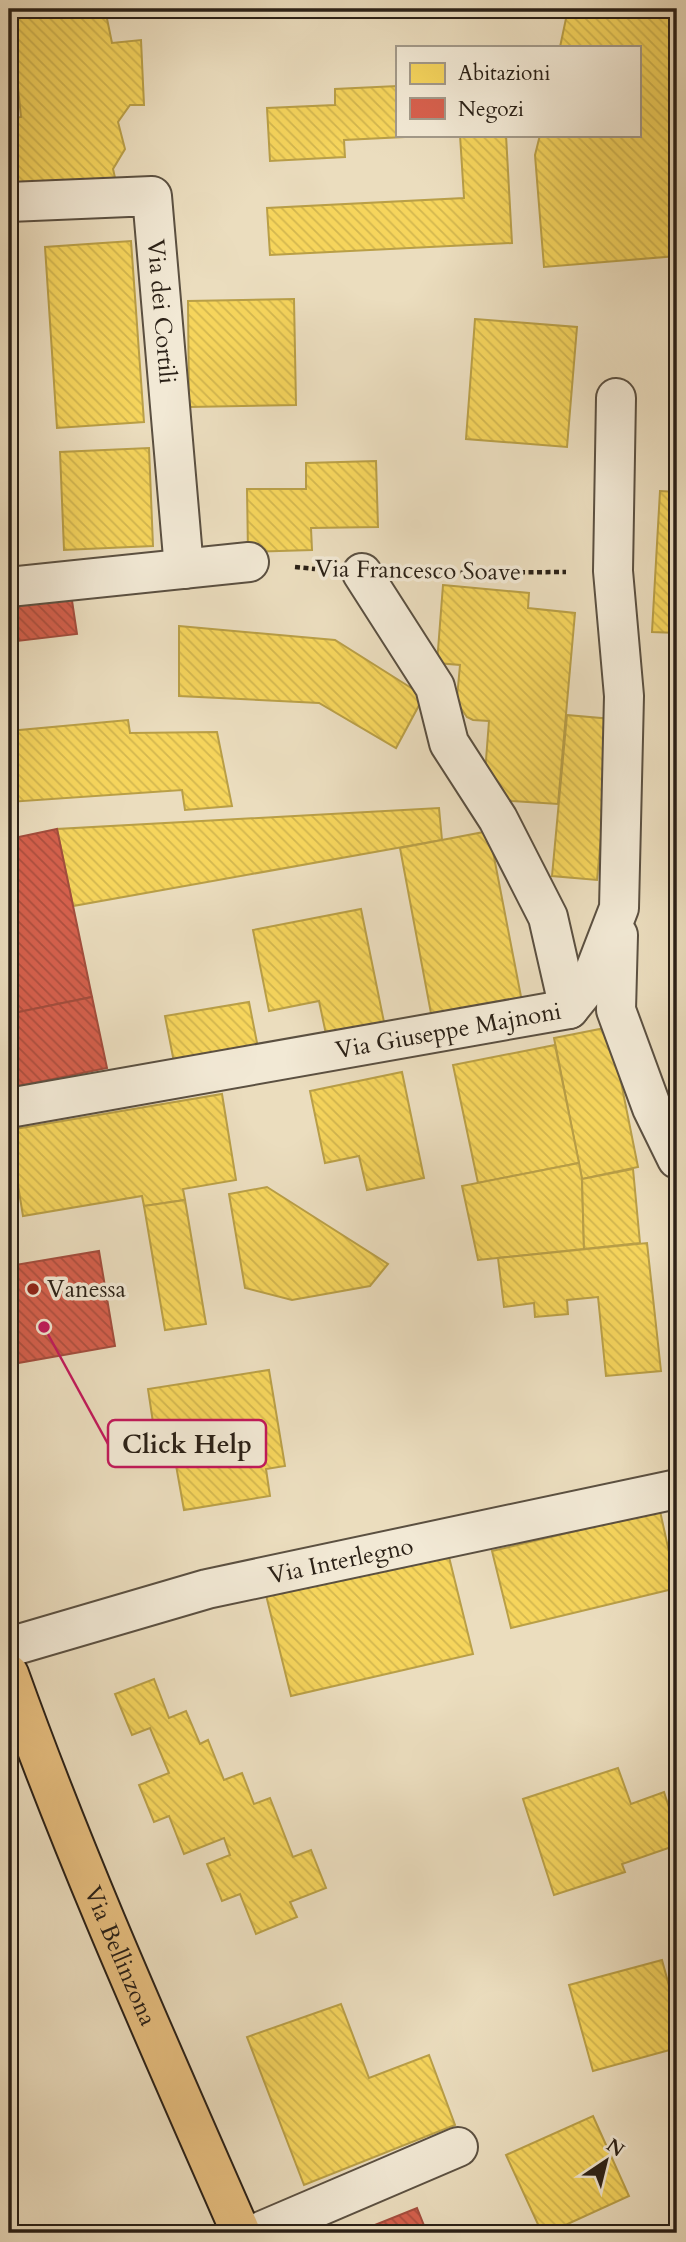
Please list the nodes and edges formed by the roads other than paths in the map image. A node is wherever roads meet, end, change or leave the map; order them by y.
1 (9, 202) edge
2 (616, 398) dead end
3 (249, 562) road end
4 (184, 569) junction
5 (362, 573) road end
6 (9, 587) edge
7 (619, 908) junction
8 (569, 1009) junction
9 (9, 1108) edge
10 (677, 1159) edge
11 (677, 1489) edge
12 (9, 1647) edge
13 (9, 1674) edge
14 (458, 2147) dead end
15 (241, 2233) edge
16 (257, 2233) edge

1 - 4 street, Via dei Cortili
2 - 7 street, Via Giuseppe Majnoni
3 - 4 street
4 - 6 street
5 - 8 street
7 - 8 street, Via Giuseppe Majnoni
7 - 10 street
8 - 9 street, Via Giuseppe Majnoni
11 - 12 street, Via Interlegno
13 - 15 main road, Via Bellinzona
14 - 16 street

